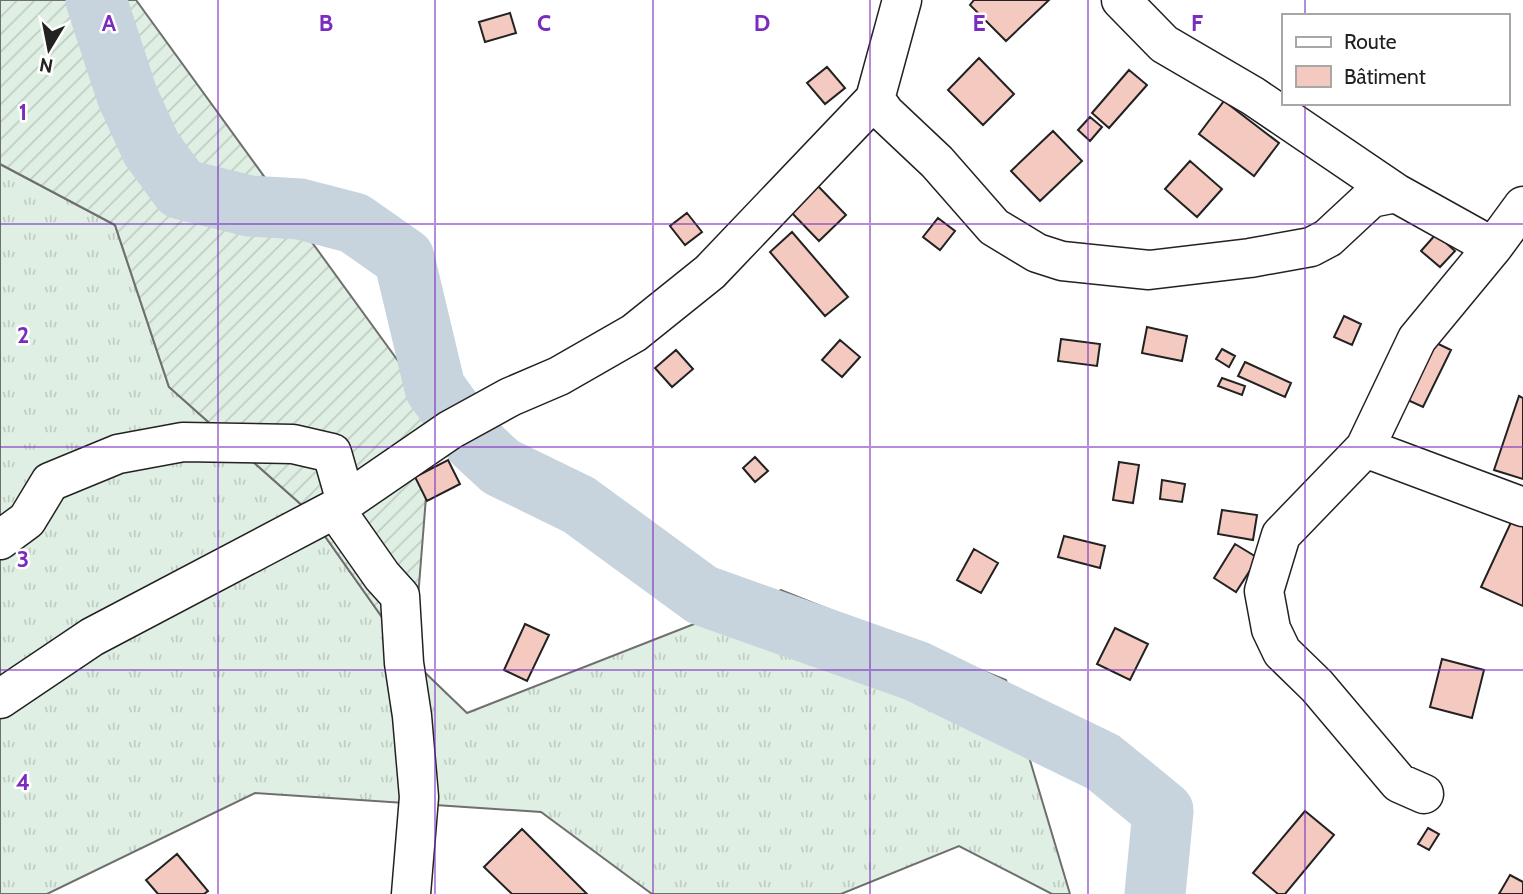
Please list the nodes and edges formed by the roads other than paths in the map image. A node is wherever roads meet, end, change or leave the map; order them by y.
1 (902, 0) edge
2 (1121, 0) edge
3 (875, 99) junction
4 (1396, 193) junction
5 (1523, 206) edge
6 (1493, 247) junction
7 (1365, 448) junction
8 (341, 506) junction
9 (1523, 507) edge
10 (0, 540) edge
11 (0, 699) edge
12 (1424, 794) dead end
13 (411, 894) edge

1 - 3 street
2 - 4 street
3 - 4 street
3 - 8 street
4 - 6 street
5 - 6 street
6 - 7 street
7 - 9 street
7 - 12 street
8 - 10 street
8 - 11 street
8 - 13 street

